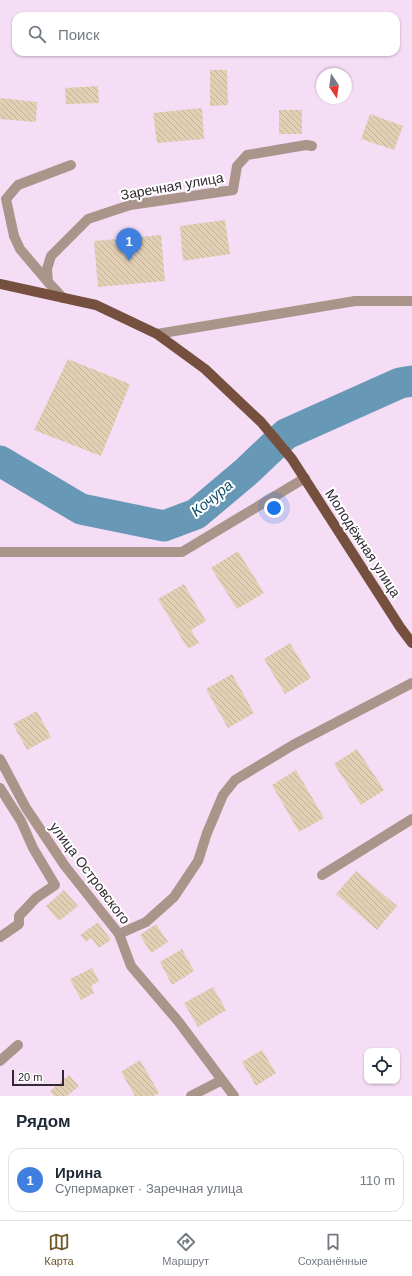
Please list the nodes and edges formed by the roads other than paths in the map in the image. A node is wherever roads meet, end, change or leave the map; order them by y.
1 (312, 146) dead end
2 (71, 165) dead end
3 (48, 282) junction
4 (0, 284) edge
5 (63, 298) junction
6 (412, 301) edge
7 (157, 334) junction
8 (305, 478) junction
9 (0, 552) edge
10 (412, 643) edge
11 (412, 683) edge
12 (0, 759) edge
13 (0, 788) edge
14 (412, 819) edge
15 (322, 875) dead end
16 (119, 934) junction
17 (0, 937) edge
18 (18, 1045) dead end
19 (0, 1061) edge
20 (222, 1080) junction
21 (191, 1096) edge
22 (234, 1096) edge

1 - 3 street, Заречная улица
2 - 3 street
3 - 5 street
4 - 5 main road, Молодёжная улица
5 - 7 main road, Молодёжная улица
6 - 7 street
7 - 8 main road, Молодёжная улица
8 - 9 street
8 - 10 main road, Молодёжная улица
11 - 16 street
12 - 16 street, улица Островского
13 - 17 street
14 - 15 street
16 - 20 street, улица Островского
18 - 19 street
20 - 21 street
20 - 22 street, улица Островского

